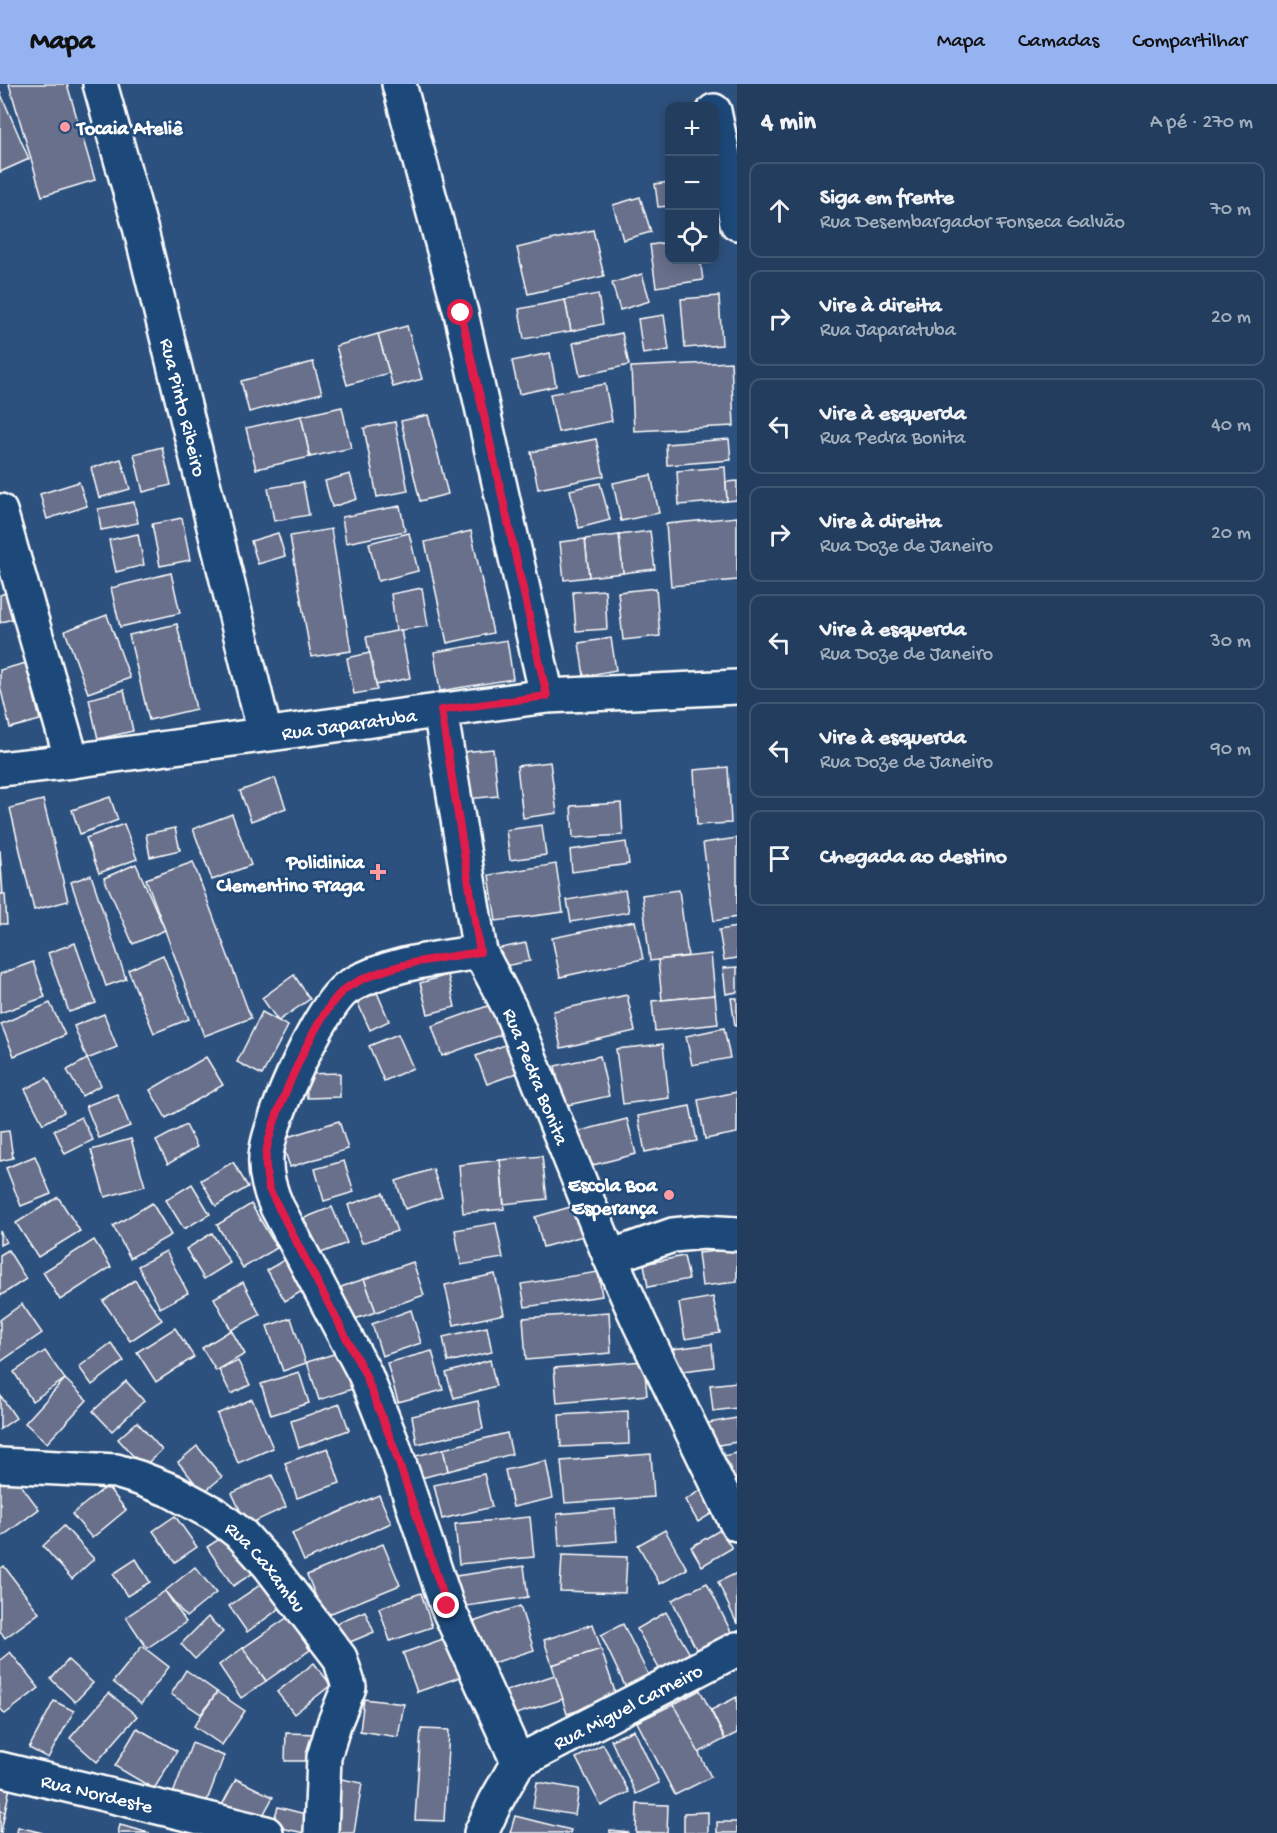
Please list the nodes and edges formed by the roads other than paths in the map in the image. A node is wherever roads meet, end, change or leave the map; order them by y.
1 (100, 84) edge
2 (399, 84) edge
3 (709, 84) edge
4 (713, 102) edge
5 (719, 134) edge
6 (737, 223) edge
7 (0, 511) edge
8 (737, 687) edge
9 (547, 696) junction
10 (441, 710) junction
11 (265, 734) junction
12 (72, 761) junction
13 (0, 769) edge
14 (480, 952) junction
15 (737, 1234) edge
16 (610, 1257) junction
17 (0, 1465) edge
18 (737, 1524) edge
19 (737, 1649) edge
20 (518, 1762) junction
21 (0, 1769) edge
22 (266, 1833) edge
23 (321, 1833) edge
24 (482, 1833) edge

1 - 11 street, Rua Pinto Ribeiro
2 - 9 street
3 - 4 street
5 - 6 street
7 - 12 street
8 - 9 street, Rua Japaratuba
9 - 10 street, Rua Japaratuba
10 - 11 street, Rua Japaratuba
10 - 14 street, Rua Pedra Bonita
11 - 12 street, Rua Japaratuba
12 - 13 street, Rua Japaratuba
14 - 16 street, Rua Pedra Bonita
14 - 20 street
15 - 16 street
16 - 18 street, Rua Pedra Bonita
17 - 23 street, Rua Caxambu
19 - 20 street, Rua Miguel Carneiro
20 - 24 street
21 - 22 street, Rua Nordeste

